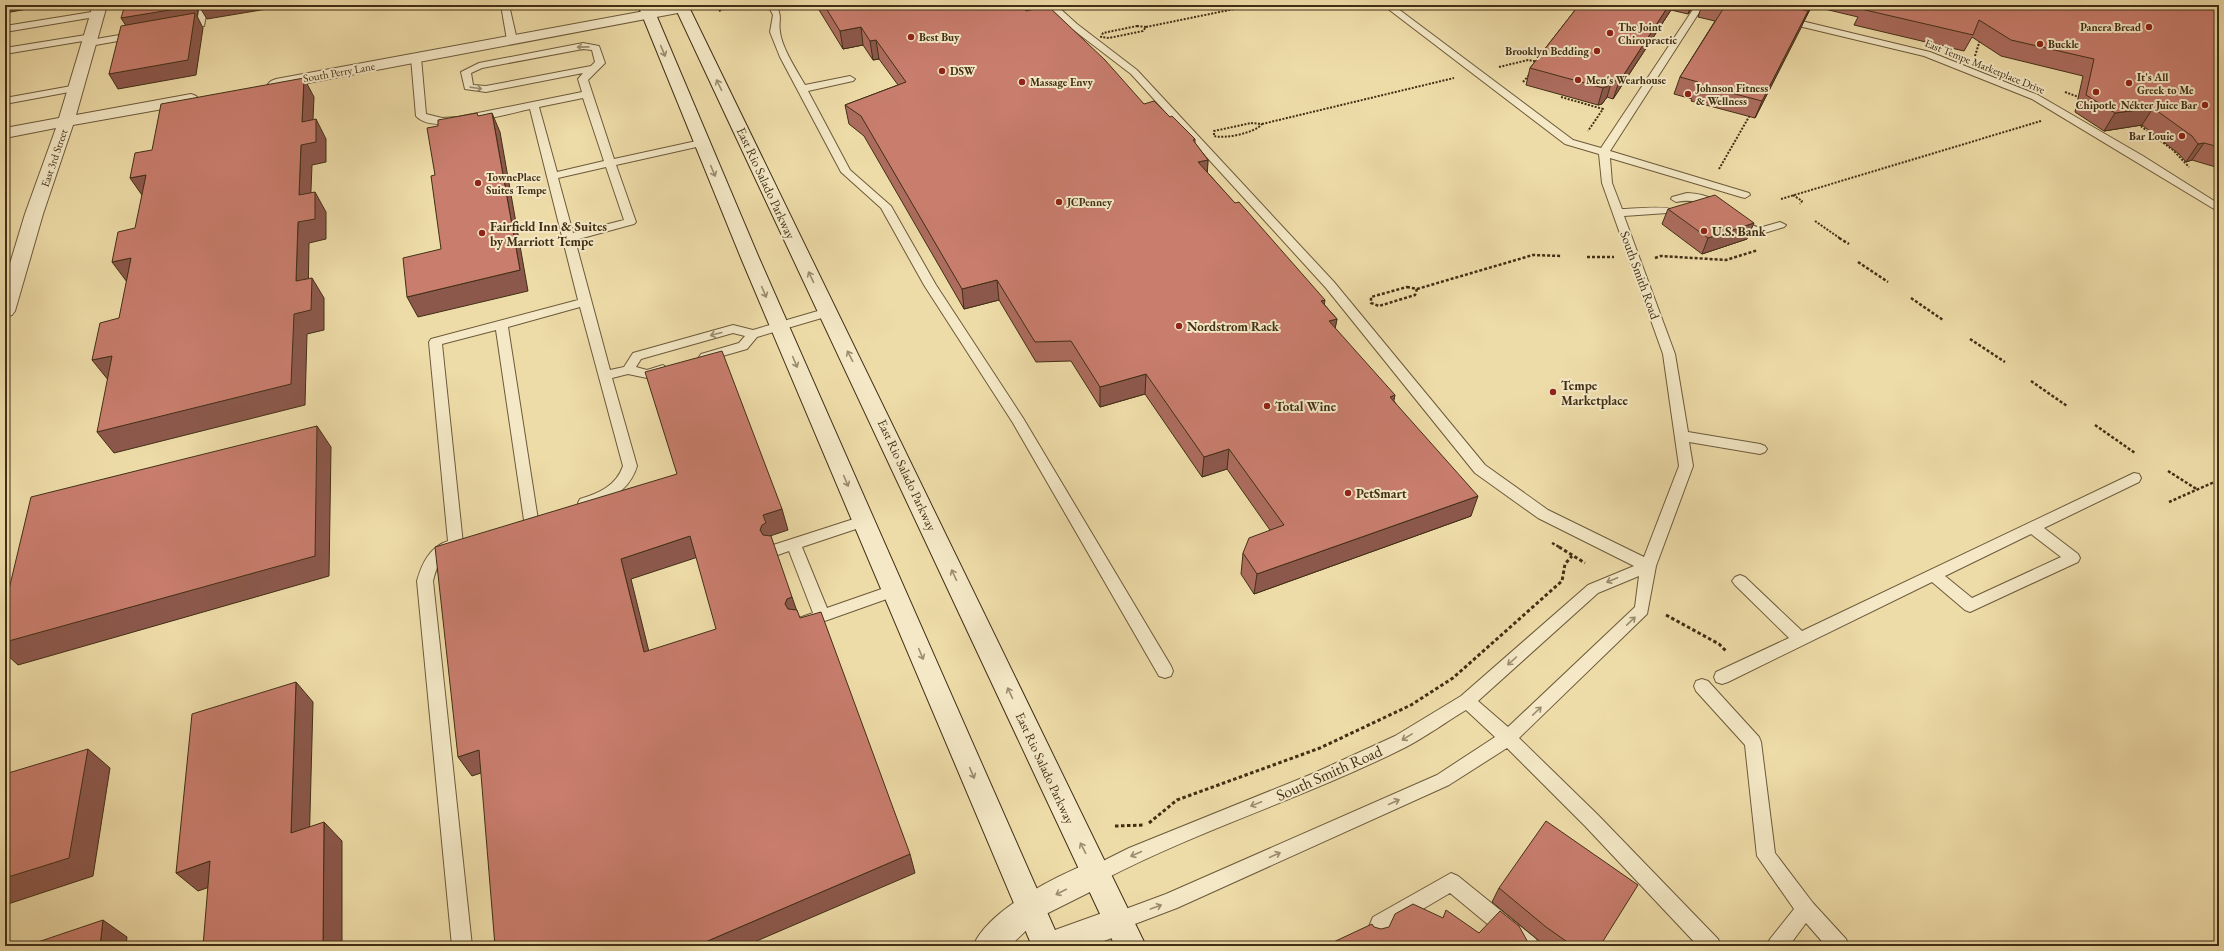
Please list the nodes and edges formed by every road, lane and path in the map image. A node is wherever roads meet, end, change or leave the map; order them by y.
1 (204, 5) edge
2 (505, 5) edge
3 (698, 5) edge
4 (753, 5) edge
5 (772, 5) edge
6 (1051, 5) edge
7 (1254, 5) edge
8 (1387, 5) edge
9 (1700, 5) edge
10 (682, 6) edge
11 (99, 9) edge
12 (647, 10) edge
13 (719, 11) dead end
14 (1773, 18) edge
15 (1146, 27) junction
16 (5, 29) edge
17 (172, 29) edge
18 (149, 33) edge
19 (1982, 33) edge
20 (91, 40) junction
21 (512, 40) junction
22 (5, 51) edge
23 (1544, 57) edge
24 (416, 58) junction
25 (1539, 62) junction
26 (1535, 67) edge
27 (1493, 68) dead end
28 (592, 69) junction
29 (1970, 71) junction
30 (1531, 72) dead end
31 (1458, 77) dead end
32 (850, 79) dead end
33 (1524, 82) dead end
34 (262, 86) edge
35 (77, 88) junction
36 (802, 89) junction
37 (2061, 91) dead end
38 (587, 94) junction
39 (208, 96) edge
40 (1561, 97) edge
41 (2083, 99) dead end
42 (5, 101) edge
43 (534, 105) junction
44 (1751, 113) edge
45 (2043, 120) dead end
46 (2133, 121) edge
47 (66, 122) junction
48 (1262, 124) junction
49 (5, 133) edge
50 (1594, 133) dead end
51 (701, 143) junction
52 (1604, 152) junction
53 (610, 163) junction
54 (2191, 169) dead end
55 (553, 176) junction
56 (1715, 176) dead end
57 (1745, 195) dead end
58 (1793, 195) junction
59 (1781, 199) dead end
60 (1680, 202) dead end
61 (1800, 204) dead end
62 (1717, 205) junction
63 (1695, 209) edge
64 (2219, 209) edge
65 (1618, 212) junction
66 (1639, 213) junction
67 (1816, 221) dead end
68 (1780, 225) dead end
69 (568, 238) junction
70 (1849, 244) dead end
71 (1759, 250) dead end
72 (1561, 256) dead end
73 (1587, 257) dead end
74 (1614, 257) dead end
75 (1651, 260) dead end
76 (1858, 262) dead end
77 (1888, 282) dead end
78 (1418, 289) junction
79 (1911, 298) dead end
80 (585, 302) junction
81 (5, 311) edge
82 (828, 312) junction
83 (1943, 320) dead end
84 (500, 324) junction
85 (779, 326) junction
86 (753, 334) junction
87 (1970, 339) dead end
88 (691, 361) edge
89 (2005, 362) dead end
90 (676, 365) edge
91 (628, 370) junction
92 (605, 376) junction
93 (2031, 380) dead end
94 (2067, 406) dead end
95 (2095, 425) dead end
96 (1682, 436) junction
97 (1760, 449) dead end
98 (2135, 453) dead end
99 (2168, 471) dead end
100 (2134, 478) dead end
101 (2219, 480) edge
102 (2198, 490) junction
103 (2169, 502) dead end
104 (568, 508) edge
105 (546, 516) edge
106 (531, 520) junction
107 (863, 521) junction
108 (516, 525) edge
109 (2034, 528) junction
110 (471, 539) edge
111 (1552, 543) dead end
112 (456, 544) junction
113 (793, 544) junction
114 (775, 550) edge
115 (1572, 556) junction
116 (1585, 563) dead end
117 (1648, 566) junction
118 (1932, 574) junction
119 (1740, 581) dead end
120 (893, 591) junction
121 (1666, 615) dead end
122 (822, 616) junction
123 (801, 624) edge
124 (1800, 638) junction
125 (1741, 667) junction
126 (1165, 671) dead end
127 (1722, 677) dead end
128 (1702, 686) dead end
129 (1467, 701) junction
130 (1508, 738) junction
131 (1115, 826) dead end
132 (1096, 874) junction
133 (1030, 908) junction
134 (1806, 909) junction
135 (1125, 933) edge
136 (1375, 936) edge
137 (462, 946) edge
138 (988, 946) edge
139 (1047, 946) edge
140 (1052, 946) edge
141 (1529, 946) edge
142 (1710, 946) edge
143 (1777, 946) edge
144 (1839, 946) edge

1 - 17 lane
2 - 21 lane
3 - 10 lane
4 - 13 path
5 - 36 lane
6 - 117 lane
7 - 15 path
8 - 52 lane
9 - 52 lane
10 - 12 main road, South Perry Lane
82 -> 10 main road, East Rio Salado Parkway
11 - 16 lane
11 - 20 main road, East 3rd Street
12 - 21 main road, South Perry Lane
12 -> 51 main road
14 - 29 lane, East Tempe Marketplace Drive
15 - 15 path
18 - 20 lane
19 - 29 path
20 - 22 lane
20 - 35 main road, East 3rd Street
21 - 24 main road, South Perry Lane
23 - 25 path
24 - 34 main road, South Perry Lane
24 - 43 lane
25 - 26 path
25 - 27 path
28 -> 28 lane
28 - 38 lane
29 - 64 lane, East Tempe Marketplace Drive
30 - 33 path
31 - 48 path
32 - 36 lane
35 - 42 lane
35 - 47 main road, East 3rd Street
36 - 126 lane
37 - 41 path
38 - 43 lane
38 - 53 lane
39 - 47 main road
40 - 50 path
43 - 55 lane
44 - 56 path
45 - 58 path
46 - 54 path
47 - 49 main road
47 - 81 main road, East 3rd Street
48 - 48 path
51 - 53 lane
51 -> 85 main road
52 - 57 lane
52 - 65 lane, South Smith Road
53 - 55 lane
53 - 69 lane
55 - 69 lane
58 - 59 path
58 - 61 path
60 - 62 lane
62 - 63 lane
62 - 68 lane
65 - 66 lane
65 - 96 lane, South Smith Road
66 - 66 lane
67 - 70 path
69 - 80 lane
71 - 75 path
72 - 78 path
73 - 74 path
76 - 77 path
78 - 78 path
79 - 83 path
80 - 84 lane
80 - 92 lane
82 - 85 lane
132 -> 82 main road, East Rio Salado Parkway
84 - 106 lane
84 - 112 lane
85 - 86 lane
85 -> 107 main road
86 - 88 lane
86 -> 91 lane
87 - 89 path
90 - 91 lane
91 - 92 lane
92 - 104 lane
93 - 94 path
95 - 98 path
96 - 97 lane
96 - 117 lane, South Smith Road
99 - 102 path
100 - 109 lane
101 - 102 path
102 - 103 path
105 - 106 lane
106 - 108 lane
107 - 113 lane
107 - 120 main road
109 - 118 lane
109 - 118 lane
110 - 112 lane
111 - 115 path
112 - 137 lane
113 - 114 lane
113 - 122 lane
115 - 116 path
115 - 131 path
117 -> 129 lane, South Smith Road
130 -> 117 lane, South Smith Road
118 - 124 lane
119 - 124 lane
120 - 122 lane
120 -> 133 main road
121 - 125 path
122 - 123 lane
124 - 125 lane
125 - 127 lane
128 - 134 lane
129 - 130 lane
129 -> 132 lane, South Smith Road
135 -> 130 lane, South Smith Road
130 - 142 lane
132 -> 133 main road, South Smith Road
132 - 135 main road, East Rio Salado Parkway
133 - 138 main road, South Smith Road
133 - 139 main road
134 - 143 lane
134 - 144 lane
135 - 140 main road, South Smith Road
136 - 141 lane

